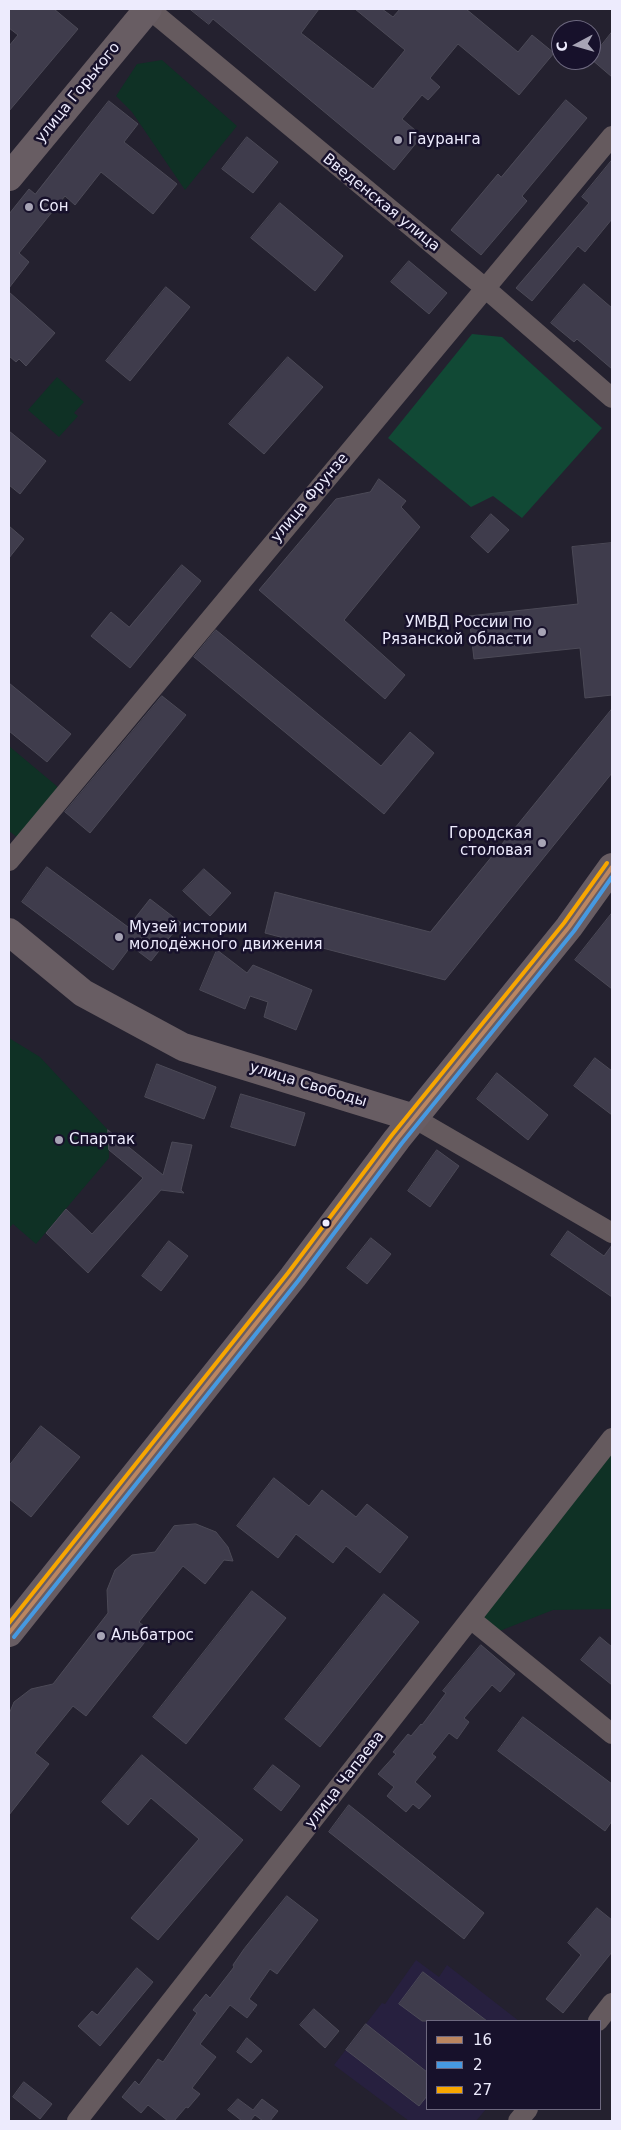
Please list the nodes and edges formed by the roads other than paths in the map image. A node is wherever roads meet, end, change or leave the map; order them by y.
1 (148, 9) edge
2 (612, 136) edge
3 (9, 178) edge
4 (485, 288) junction
5 (612, 398) edge
6 (9, 861) edge
7 (612, 867) edge
8 (9, 932) edge
9 (414, 1118) junction
10 (612, 1234) edge
11 (612, 1438) edge
12 (472, 1620) junction
13 (9, 1633) edge
14 (612, 1734) edge
15 (612, 2003) edge
16 (599, 2020) edge
17 (527, 2110) edge
18 (77, 2121) edge
19 (518, 2121) edge

1 - 3 street, улица Горького
1 - 4 street, Введенская улица
2 - 4 street, улица Фрунзе
4 - 5 street, Введенская улица
4 - 6 street, улица Фрунзе
7 - 9 street
8 - 9 street, улица Свободы
9 - 10 street, улица Свободы
9 - 13 street
11 - 12 street, улица Чапаева
12 - 14 street
12 - 18 street, улица Чапаева
15 - 16 street
17 - 19 street

